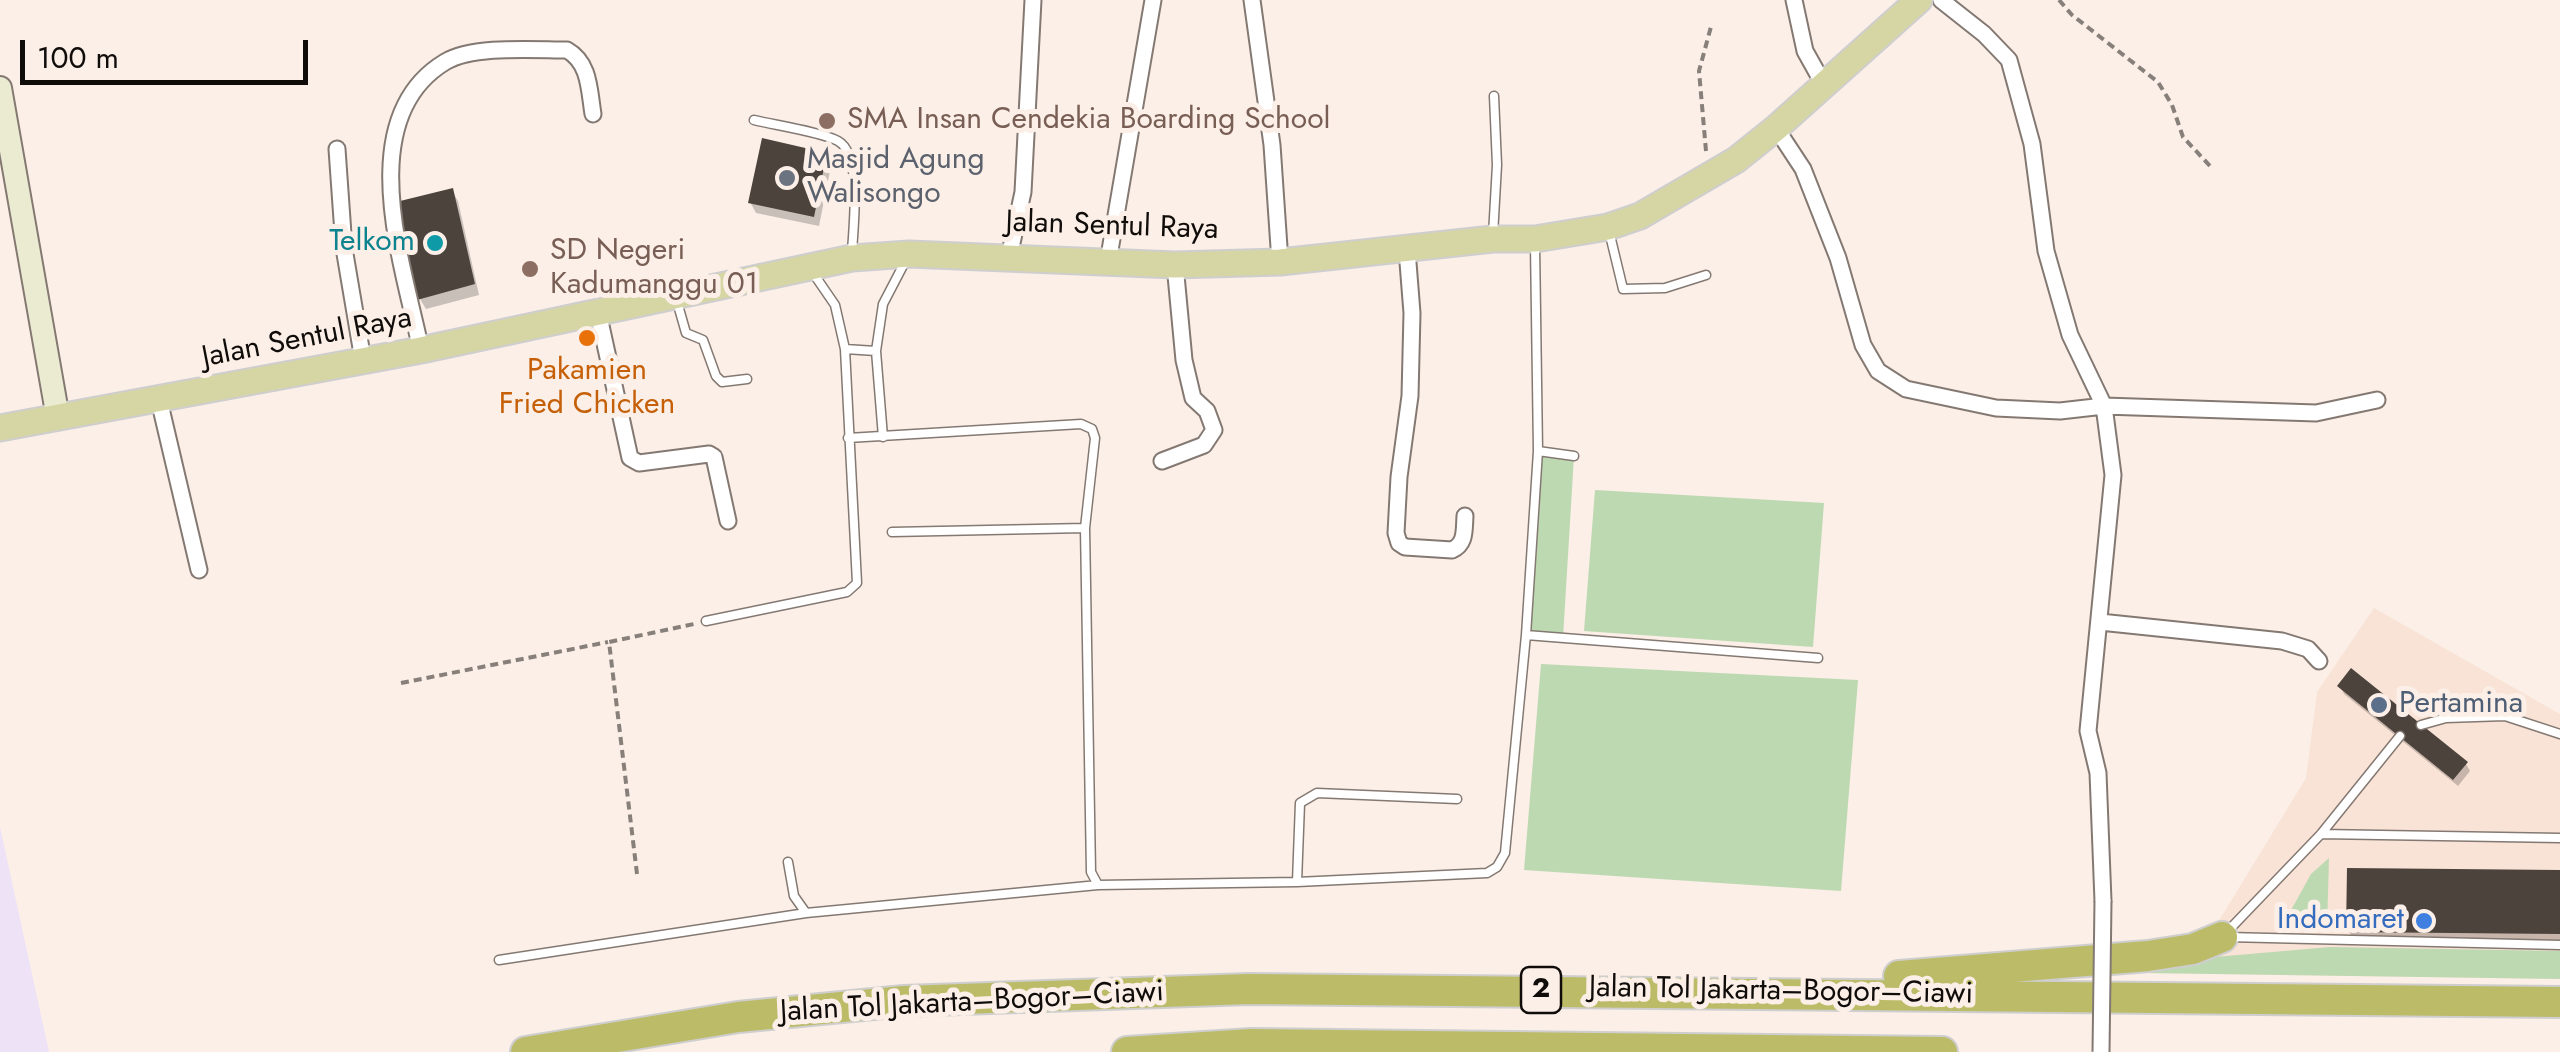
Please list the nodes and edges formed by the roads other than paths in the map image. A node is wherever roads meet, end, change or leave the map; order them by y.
1 (1033, 0) edge
2 (1153, 0) edge
3 (1252, 0) edge
4 (1794, 0) edge
5 (1920, 0) edge
6 (1941, 0) edge
7 (1824, 86) junction
8 (0, 88) edge
9 (1494, 96) dead end
10 (593, 114) dead end
11 (754, 120) dead end
12 (1776, 128) junction
13 (337, 150) dead end
14 (6, 155) edge
15 (1608, 227) junction
16 (1493, 239) junction
17 (1535, 239) junction
18 (1406, 250) junction
19 (910, 254) junction
20 (852, 258) junction
21 (1009, 258) junction
22 (1108, 262) junction
23 (1280, 262) junction
24 (1175, 265) junction
25 (808, 266) junction
26 (1706, 274) dead end
27 (675, 294) junction
28 (598, 312) junction
29 (845, 349) junction
30 (421, 350) junction
31 (876, 351) junction
32 (363, 360) junction
33 (747, 379) dead end
34 (159, 400) junction
35 (2378, 400) dead end
36 (2104, 406) junction
37 (58, 418) junction
38 (0, 428) edge
39 (883, 437) junction
40 (848, 438) junction
41 (1538, 451) junction
42 (1574, 456) dead end
43 (1162, 462) dead end
44 (1465, 516) dead end
45 (728, 520) dead end
46 (1085, 528) junction
47 (892, 532) dead end
48 (199, 570) dead end
49 (706, 622) road end
50 (2100, 622) junction
51 (1526, 635) junction
52 (1818, 658) dead end
53 (2319, 661) dead end
54 (2421, 724) dead end
55 (2560, 734) edge
56 (2400, 736) dead end
57 (1457, 799) dead end
58 (2321, 834) junction
59 (2560, 838) edge
60 (788, 862) dead end
61 (1297, 882) junction
62 (1098, 885) junction
63 (806, 913) junction
64 (2222, 937) junction
65 (2560, 946) edge
66 (499, 960) dead end
67 (1712, 991) junction
68 (2560, 1002) edge
69 (526, 1052) edge
70 (1127, 1052) edge
71 (1942, 1052) edge
72 (2100, 1052) edge

1 - 21 street
2 - 22 street
3 - 23 street
4 - 7 street
5 - 7 main road, Jalan Sentul Raya
6 - 36 street
7 - 12 main road, Jalan Sentul Raya
8 - 14 street
9 - 16 lane
10 - 30 street
11 - 20 lane
12 - 15 main road, Jalan Sentul Raya
12 - 36 street
13 - 32 street
14 - 37 street
15 - 17 main road, Jalan Sentul Raya
15 - 26 lane
16 - 17 main road, Jalan Sentul Raya
16 - 18 main road, Jalan Sentul Raya
17 - 41 lane
18 - 23 main road, Jalan Sentul Raya
18 - 44 street
19 - 20 main road, Jalan Sentul Raya
19 - 21 main road, Jalan Sentul Raya
19 - 31 lane
20 - 25 main road, Jalan Sentul Raya
21 - 22 main road, Jalan Sentul Raya
22 - 24 main road, Jalan Sentul Raya
23 - 24 main road, Jalan Sentul Raya
24 - 43 street
25 - 27 main road, Jalan Sentul Raya
25 - 29 lane
27 - 28 main road, Jalan Sentul Raya
27 - 33 lane
28 - 30 main road, Jalan Sentul Raya
28 - 45 street
29 - 31 lane
29 - 40 lane
30 - 32 main road, Jalan Sentul Raya
31 - 39 lane
32 - 34 main road, Jalan Sentul Raya
34 - 37 main road, Jalan Sentul Raya
34 - 48 street
35 - 36 street
36 - 50 street
37 - 38 main road, Jalan Sentul Raya
39 - 40 lane
39 - 46 lane
40 - 49 lane
41 - 42 lane
41 - 51 lane
46 - 47 lane
46 - 62 lane
50 - 53 street
50 - 72 street, bridge
51 - 52 lane
51 - 61 lane
54 - 55 lane
56 - 58 lane
57 - 61 lane
58 - 59 lane
58 - 64 lane
60 - 63 lane
61 - 62 lane
62 - 63 lane
63 - 66 lane
64 - 65 lane
64 - 67 highway
67 - 68 highway, Jalan Tol Jakarta–Bogor–Ciawi / 2
67 - 69 highway, Jalan Tol Jakarta–Bogor–Ciawi / 2
70 - 71 highway, Jalan Tol Jakarta–Bogor–Ciawi / 2

